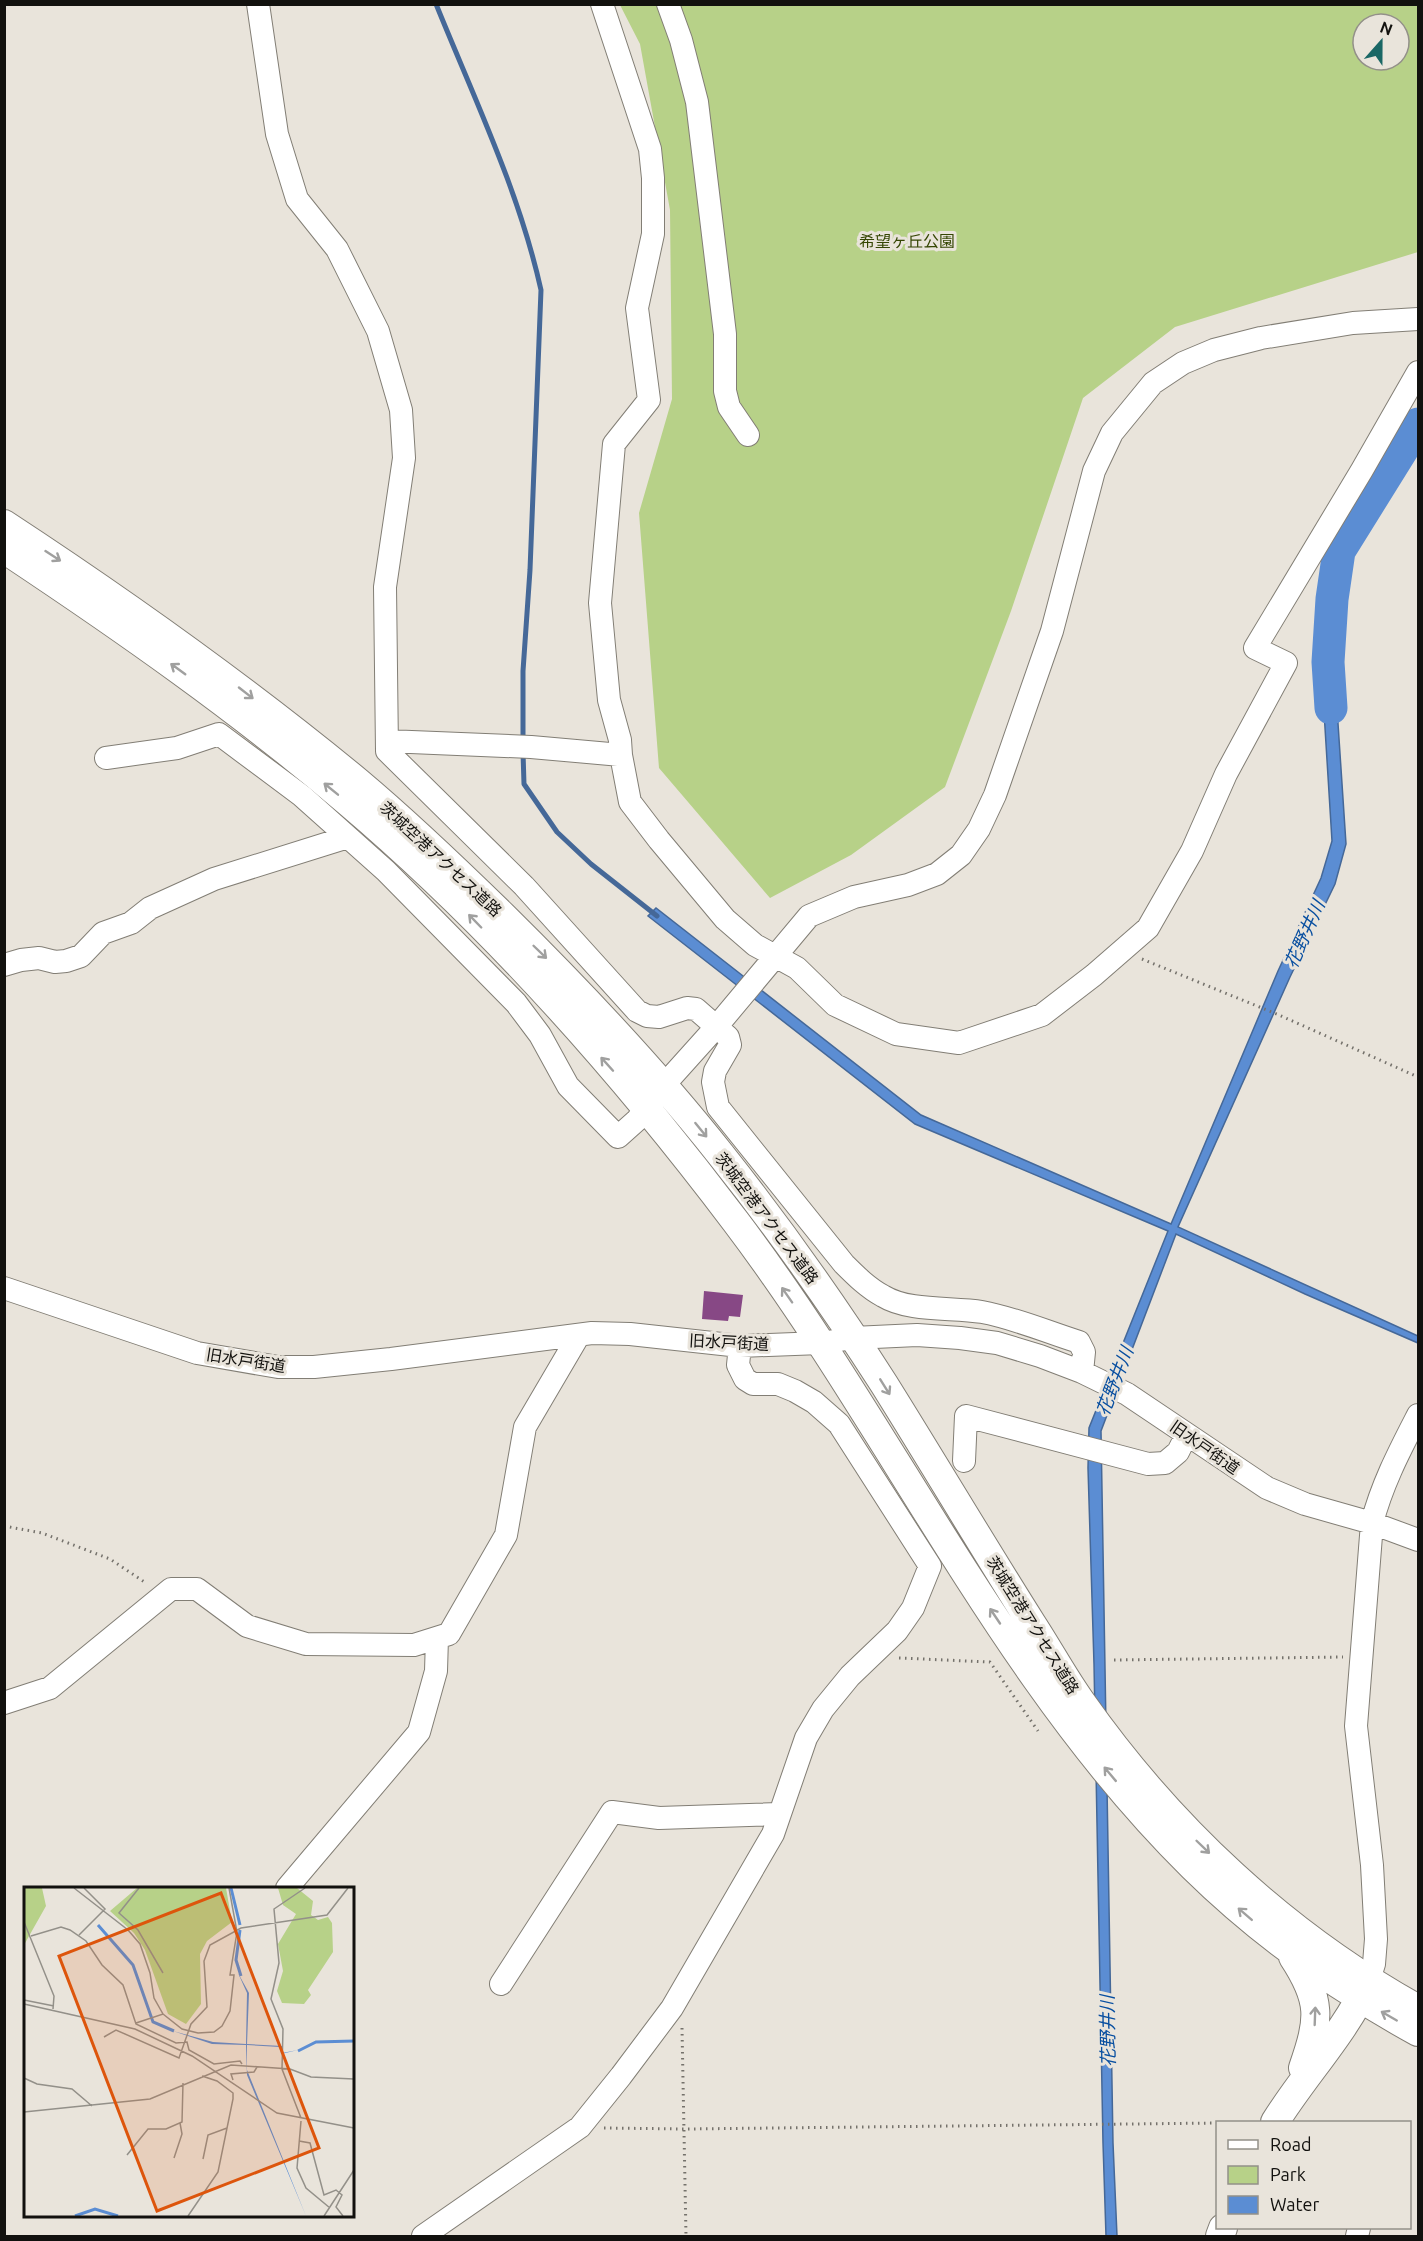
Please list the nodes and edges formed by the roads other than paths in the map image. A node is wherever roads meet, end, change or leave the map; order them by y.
1 (258, 4) edge
2 (602, 4) edge
3 (668, 4) edge
4 (1419, 319) edge
5 (1419, 372) edge
6 (748, 435) dead end
7 (4, 524) edge
8 (4, 549) edge
9 (387, 741) junction
10 (621, 755) junction
11 (106, 758) dead end
12 (348, 837) junction
13 (777, 955) junction
14 (4, 965) edge
15 (717, 1026) junction
16 (664, 1085) junction
17 (646, 1108) junction
18 (4, 1288) edge
19 (579, 1335) junction
20 (853, 1338) junction
21 (821, 1343) junction
22 (740, 1346) junction
23 (1091, 1376) junction
24 (1419, 1415) edge
25 (1186, 1436) junction
26 (964, 1461) dead end
27 (1372, 1522) junction
28 (1419, 1540) edge
29 (437, 1638) junction
30 (4, 1703) edge
31 (780, 1814) junction
32 (288, 1887) edge
33 (1290, 1952) junction
34 (501, 1984) dead end
35 (1365, 1989) junction
36 (1419, 2009) edge
37 (1419, 2032) edge
38 (1294, 2092) junction
39 (1276, 2121) edge
40 (423, 2236) edge

1 - 9 street
2 - 10 street
3 - 6 street
4 - 13 street
5 - 13 street
7 -> 16 main road, 茨城空港アクセス道路
17 -> 8 main road, 茨城空港アクセス道路
9 - 10 street
9 - 15 street
10 - 13 street
11 - 12 street
12 - 14 street
12 - 17 street
13 - 15 street
15 - 16 street
15 - 23 street
16 - 17 street
16 -> 20 main road, 茨城空港アクセス道路
21 -> 17 main road, 茨城空港アクセス道路
18 - 19 street, 旧水戸街道
19 - 22 street, 旧水戸街道
19 - 29 street
20 - 21 street, 旧水戸街道
20 - 23 street, 旧水戸街道
20 -> 35 main road, 茨城空港アクセス道路
21 - 22 street, 旧水戸街道
33 -> 21 main road, 茨城空港アクセス道路
22 - 31 street
23 - 25 street, 旧水戸街道
24 - 27 street
25 - 26 street
25 - 27 street, 旧水戸街道
27 - 28 street, 旧水戸街道
27 - 35 street
29 - 30 street
29 - 32 street
31 - 34 street
31 - 40 street
33 - 35 main road, 茨城空港アクセス道路
38 -> 33 main road
35 - 36 main road, 茨城空港アクセス道路
37 -> 35 main road, 茨城空港アクセス道路
35 - 38 main road
38 - 39 main road

